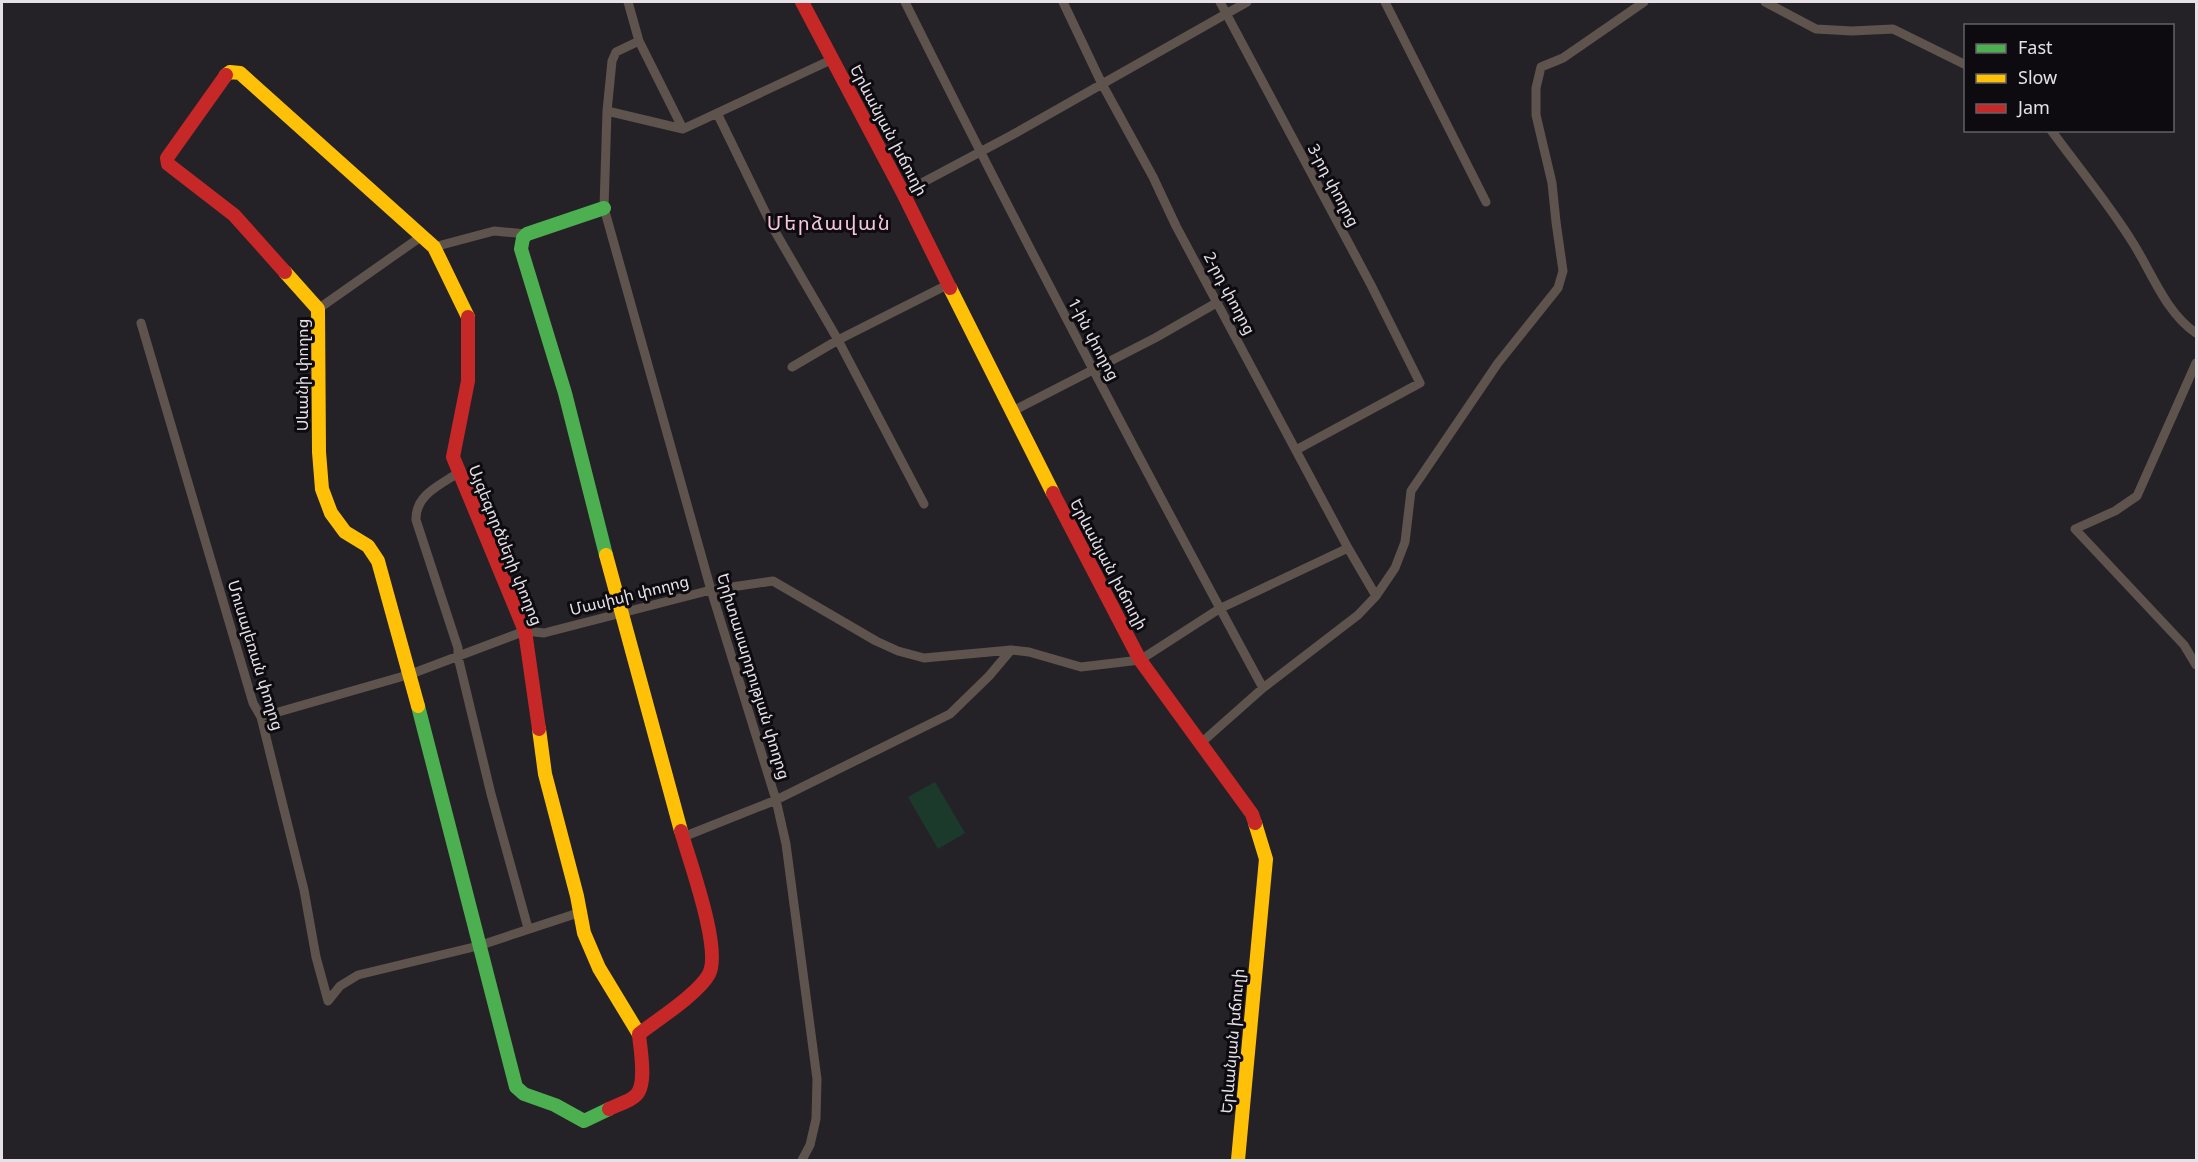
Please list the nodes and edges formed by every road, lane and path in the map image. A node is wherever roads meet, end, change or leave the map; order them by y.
1 (628, 2) edge
2 (802, 2) edge
3 (905, 2) edge
4 (1063, 2) edge
5 (1220, 2) edge
6 (1247, 2) edge
7 (1385, 2) edge
8 (1644, 2) edge
9 (1765, 2) edge
10 (1226, 13) junction
11 (639, 41) junction
12 (833, 59) junction
13 (1964, 64) edge
14 (240, 73) joint
15 (1101, 82) junction
16 (607, 111) junction
17 (717, 113) junction
18 (683, 129) junction
19 (2051, 132) edge
20 (980, 152) junction
21 (903, 193) junction
22 (1486, 202) dead end
23 (604, 208) junction
24 (527, 234) junction
25 (422, 236) junction
26 (434, 247) junction
27 (948, 285) junction
28 (1218, 302) junction
29 (318, 309) junction
30 (141, 323) dead end
31 (2196, 333) edge
32 (838, 340) junction
33 (2196, 363) edge
34 (792, 367) dead end
35 (1093, 371) junction
36 (1011, 412) junction
37 (1296, 450) junction
38 (459, 473) junction
39 (924, 504) dead end
40 (1348, 548) junction
41 (711, 590) junction
42 (1376, 596) junction
43 (1219, 609) junction
44 (620, 612) junction
45 (525, 631) junction
46 (1011, 650) junction
47 (458, 657) junction
48 (1140, 660) junction
49 (2196, 665) edge
50 (411, 674) junction
51 (1263, 688) junction
52 (261, 717) junction
53 (1201, 743) junction
54 (776, 800) junction
55 (683, 837) junction
56 (578, 913) junction
57 (528, 928) junction
58 (478, 946) junction
59 (639, 1034) junction
60 (802, 1161) edge
61 (1239, 1161) edge

1 - 11 street
2 - 12 street, Երևանյան խճուղի
3 - 20 street, 1-ին փողոց
4 - 15 street, 2-րդ փողոց
5 - 10 street, 3-րդ փողոց
6 - 10 street
7 - 22 street
8 - 42 street
9 - 13 street
10 - 15 street
10 - 37 street, 3-րդ փողոց
11 - 16 street, Երիտասարդության փողոց
11 - 18 street
12 - 17 street
12 - 21 street, Երևանյան խճուղի
14 - 25 street, Այգեգործների փողոց
14 - 29 street, Սևանի փողոց
15 - 20 street
15 - 28 street, 2-րդ փողոց
16 - 18 street
16 - 23 street, Երիտասարդության փողոց
17 - 18 street
17 - 32 street
19 - 31 street
20 - 21 street
20 - 35 street, 1-ին փողոց
21 - 27 street, Երևանյան խճուղի
23 - 24 street
23 - 41 street, Երիտասարդության փողոց
24 - 26 street
24 - 44 street
25 - 26 street, Այգեգործների փողոց
25 - 29 street
26 - 38 street, Այգեգործների փողոց
27 - 32 street
27 - 36 street, Երևանյան խճուղի
28 - 35 street
28 - 37 street, 2-րդ փողոց
29 - 50 street, Սևանի փողոց
30 - 52 street, Մուսալեռան փողոց
32 - 34 street
32 - 39 street
33 - 49 street
35 - 36 street
35 - 43 street, 1-ին փողոց
36 - 48 street, Երևանյան խճուղի
37 - 40 street, 2-րդ փողոց
38 - 45 street, Այգեգործների փողոց
38 - 47 street
40 - 42 street, 2-րդ փողոց
40 - 43 street
41 - 44 street, Մասիսի փողոց
41 - 46 street, Մասիսի փողոց
41 - 54 street, Երիտասարդության փողոց
42 - 51 street
43 - 48 street
43 - 51 street, 1-ին փողոց
44 - 45 street, Մասիսի փողոց
44 - 55 street
45 - 47 street, Մասիսի փողոց
45 - 56 street, Այգեգործների փողոց
46 - 48 street, Մասիսի փողոց
46 - 54 street
47 - 50 street, Մասիսի փողոց
47 - 57 street
48 - 53 street, Երևանյան խճուղի
50 - 52 street, Մասիսի փողոց
50 - 58 street, Սևանի փողոց
51 - 53 street
52 - 58 street, Մուսալեռան փողոց
53 - 61 street, Երևանյան խճուղի
54 - 55 street
54 - 60 street, Երիտասարդության փողոց
55 - 59 street
56 - 57 street
56 - 59 street, Այգեգործների փողոց
57 - 58 street
58 - 59 street, Սևանի փողոց

